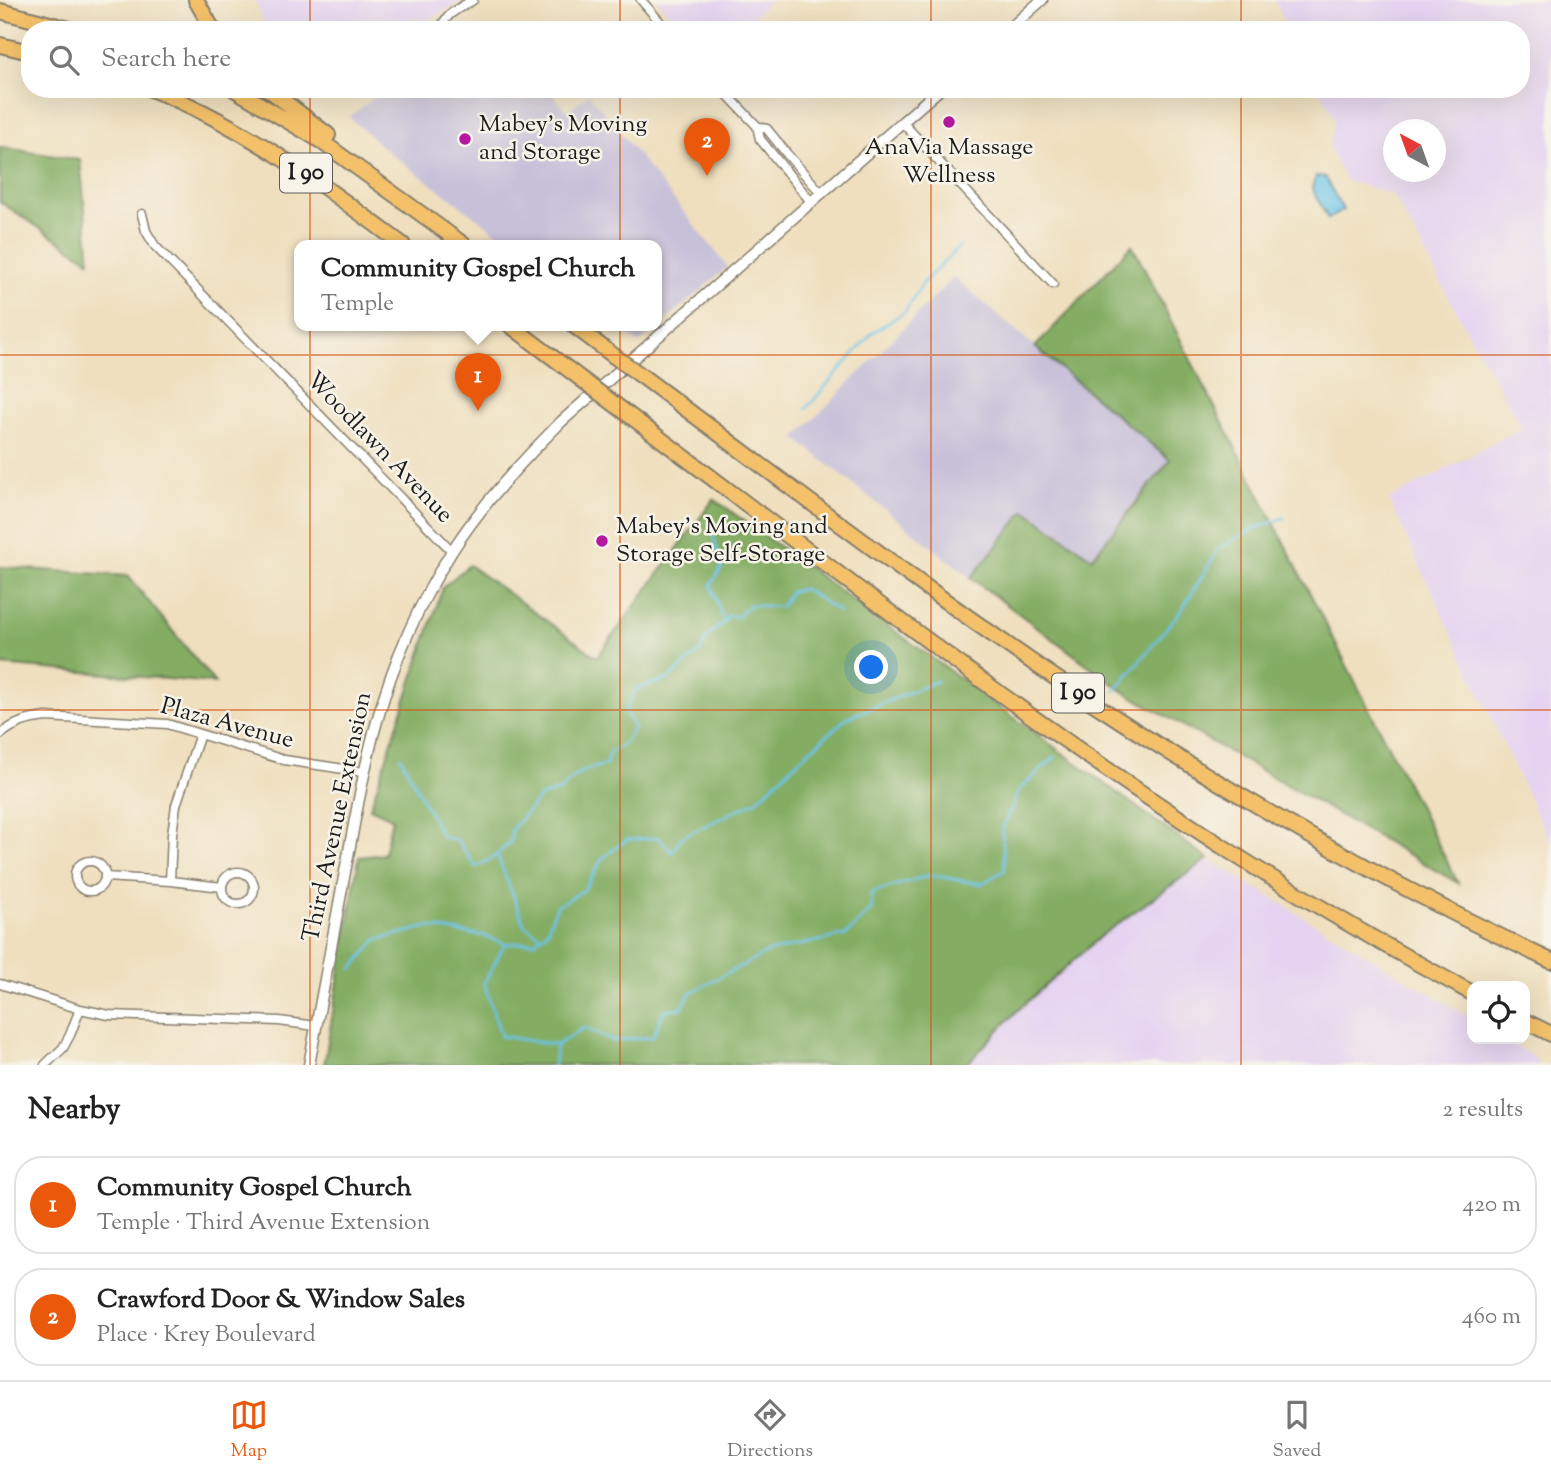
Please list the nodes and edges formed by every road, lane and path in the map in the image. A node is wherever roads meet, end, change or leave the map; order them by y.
1 (196, 0) edge
2 (473, 0) edge
3 (641, 0) edge
4 (1042, 0) edge
5 (0, 11) edge
6 (38, 21) edge
7 (208, 21) edge
8 (443, 21) edge
9 (659, 21) edge
10 (1018, 21) edge
11 (0, 45) edge
12 (21, 50) edge
13 (172, 98) edge
14 (249, 98) edge
15 (280, 98) edge
16 (731, 98) edge
17 (930, 98) edge
18 (902, 122) junction
19 (757, 126) junction
20 (822, 194) junction
21 (812, 203) junction
22 (417, 210) junction
23 (142, 214) dead end
24 (396, 240) edge
25 (457, 240) edge
26 (1053, 284) dead end
27 (518, 331) edge
28 (580, 331) edge
29 (452, 551) junction
30 (200, 734) junction
31 (0, 735) edge
32 (364, 772) junction
33 (105, 877) dead end
34 (170, 881) junction
35 (222, 887) junction
36 (1551, 961) edge
37 (0, 984) edge
38 (1467, 990) edge
39 (80, 1009) junction
40 (1530, 1024) edge
41 (316, 1026) junction
42 (1551, 1034) edge
43 (45, 1065) edge
44 (309, 1065) edge

1 - 7 highway
2 - 8 street
3 - 9 street
4 - 10 street
5 - 6 highway
11 - 12 highway
13 - 24 highway, I 90
14 - 22 highway, I 90
15 - 22 highway
16 - 19 street
17 - 18 street, Third Avenue Extension
18 - 20 street, Third Avenue Extension
18 - 26 street
19 - 20 street
19 - 21 street
20 - 21 street, Third Avenue Extension
21 - 29 street, Third Avenue Extension
22 - 25 highway, I 90
23 - 29 street, Woodlawn Avenue
27 - 38 highway, I 90, bridge
28 - 36 highway, I 90, bridge
29 - 32 street, Third Avenue Extension
30 - 31 street, Plaza Avenue
30 - 32 street, Plaza Avenue
30 - 34 street
32 - 41 street, Third Avenue Extension
33 - 34 street
34 - 35 street
35 - 35 street
37 - 39 street
39 - 41 street
39 - 43 street
40 - 42 highway
41 - 44 street, Third Avenue Extension

